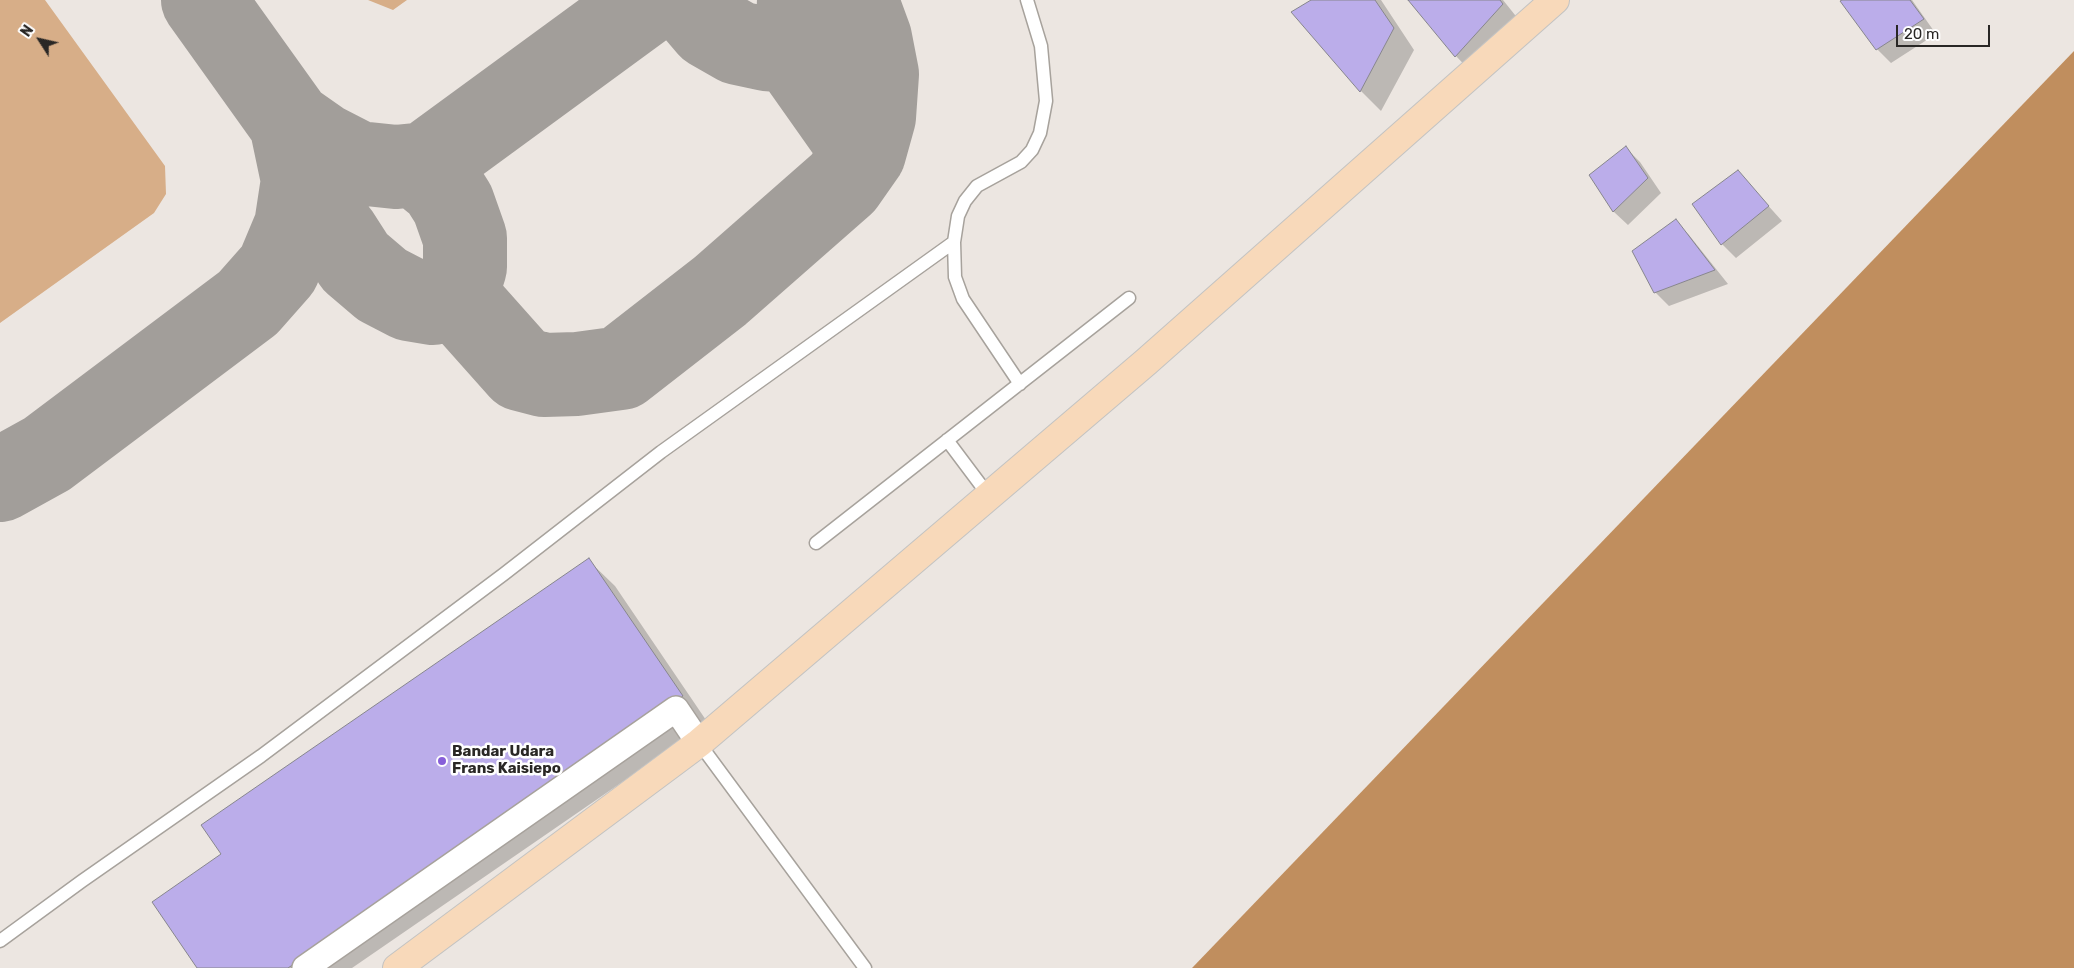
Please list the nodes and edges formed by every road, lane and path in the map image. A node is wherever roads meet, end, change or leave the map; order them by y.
1 (1027, 0) edge
2 (1555, 0) edge
3 (954, 242) junction
4 (1129, 298) dead end
5 (1020, 384) junction
6 (947, 440) junction
7 (989, 496) junction
8 (816, 543) dead end
9 (699, 743) junction
10 (0, 941) edge
11 (305, 968) edge
12 (397, 968) edge
13 (865, 968) edge

1 - 3 lane
2 - 7 main road
3 - 5 lane
3 - 10 lane
4 - 5 lane
5 - 6 lane
6 - 7 lane
6 - 8 lane
7 - 9 main road
9 - 11 street
9 - 12 main road
9 - 13 lane

